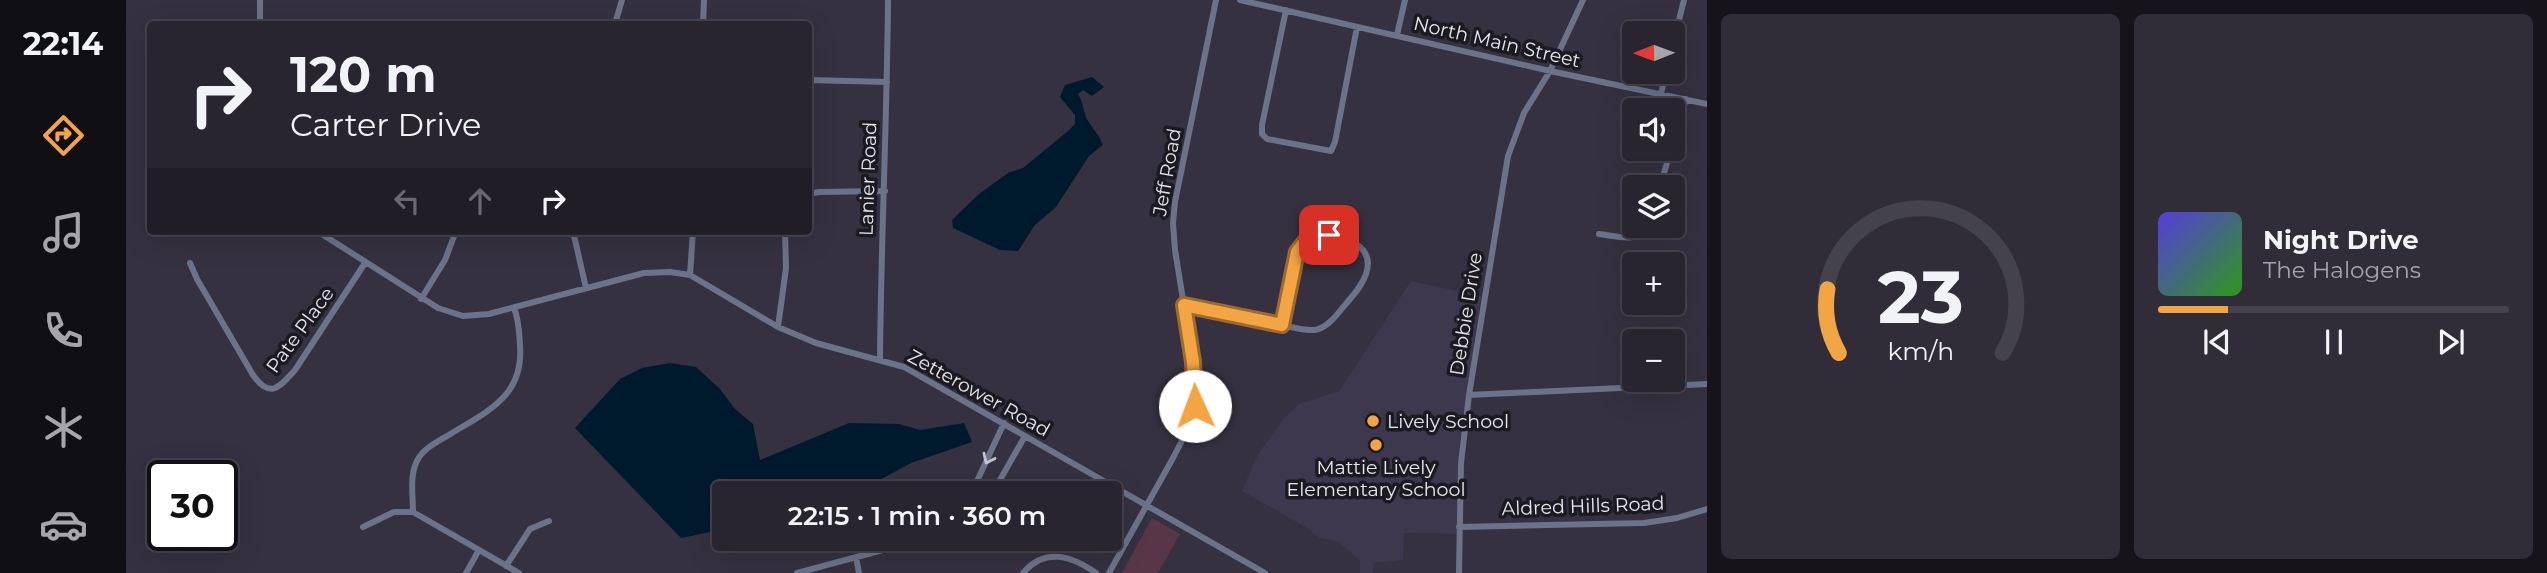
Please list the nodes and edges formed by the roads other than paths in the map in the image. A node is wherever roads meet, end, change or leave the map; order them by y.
1 (260, 0) edge
2 (622, 0) edge
3 (704, 0) edge
4 (888, 0) edge
5 (1216, 0) edge
6 (1240, 0) edge
7 (1405, 0) edge
8 (1583, 0) edge
9 (1684, 0) edge
10 (1286, 10) junction
11 (260, 21) edge
12 (615, 21) edge
13 (703, 21) edge
14 (1679, 21) edge
15 (1357, 27) junction
16 (1397, 35) junction
17 (1550, 71) junction
18 (812, 80) edge
19 (887, 82) junction
20 (1663, 84) edge
21 (1661, 94) junction
22 (1686, 99) junction
23 (1685, 102) edge
24 (1707, 104) edge
25 (885, 191) junction
26 (812, 193) edge
27 (1599, 234) dead end
28 (323, 235) edge
29 (454, 235) edge
30 (574, 235) edge
31 (693, 235) edge
32 (785, 235) edge
33 (1622, 236) edge
34 (190, 263) dead end
35 (366, 263) junction
36 (690, 275) junction
37 (586, 289) junction
38 (421, 299) junction
39 (1184, 305) junction
40 (514, 308) junction
41 (1282, 325) junction
42 (778, 327) junction
43 (880, 360) junction
44 (1707, 384) edge
45 (1469, 395) junction
46 (1003, 423) junction
47 (1025, 436) junction
48 (977, 481) edge
49 (999, 481) edge
50 (1147, 507) junction
51 (1707, 509) edge
52 (414, 512) junction
53 (550, 521) dead end
54 (363, 527) dead end
55 (1459, 527) junction
56 (479, 550) junction
57 (879, 551) edge
58 (856, 557) junction
59 (506, 566) junction
60 (466, 573) edge
61 (519, 573) edge
62 (797, 573) edge
63 (859, 573) edge
64 (1023, 573) edge
65 (1096, 573) edge
66 (1109, 573) edge
67 (1265, 573) edge
68 (1459, 573) edge

1 - 11 street
2 - 12 street
3 - 13 street
4 - 19 street, Lanier Road
5 - 39 street, Jeff Road
6 - 10 street, North Main Street
7 - 16 street
8 - 17 street, Debbie Drive
9 - 14 street
10 - 15 street, North Main Street
10 - 15 street
15 - 16 street, North Main Street
16 - 17 street, North Main Street
17 - 21 street, North Main Street
17 - 45 street, Debbie Drive
18 - 19 street
19 - 25 street, Lanier Road
20 - 21 street
21 - 22 street, North Main Street
22 - 23 street
22 - 24 street, North Main Street
25 - 26 street
25 - 43 street, Lanier Road
27 - 33 street
28 - 35 street, Zetterower Road
29 - 38 street
30 - 37 street
31 - 36 street
32 - 42 street
34 - 35 street, Pate Place
35 - 38 street, Zetterower Road
36 - 37 street, Zetterower Road
36 - 42 street, Zetterower Road
37 - 40 street, Zetterower Road
38 - 40 street, Zetterower Road
39 - 41 street
39 - 50 street, Jeff Road
40 - 52 street
41 - 41 street
42 - 43 street, Zetterower Road
43 - 46 street, Zetterower Road
44 - 45 street
45 - 55 street, Debbie Drive
46 - 47 street, Zetterower Road
46 -> 48 street
47 - 49 street
47 - 50 street, Zetterower Road
50 - 66 street, Jeff Road
50 - 67 street, Zetterower Road
51 - 55 street, Aldred Hills Road
52 - 54 street
52 - 56 street
53 - 59 street
55 - 68 street, Debbie Drive
56 - 59 street
56 - 60 street
57 - 58 street
58 - 62 street
58 - 63 street
59 - 61 street
64 - 65 street

